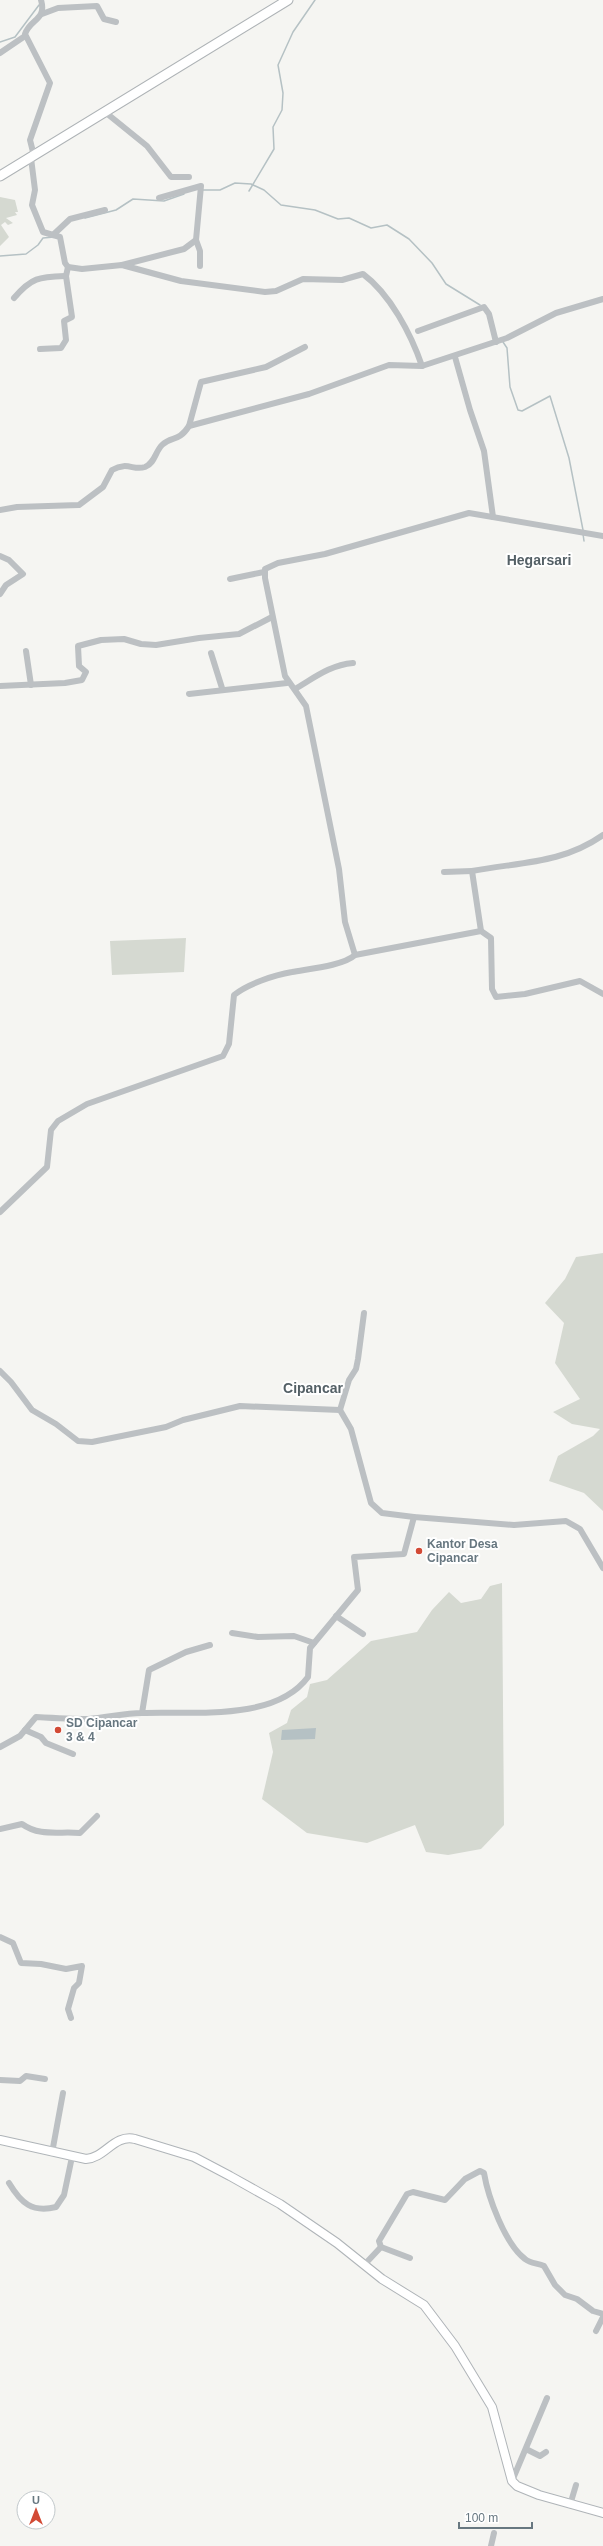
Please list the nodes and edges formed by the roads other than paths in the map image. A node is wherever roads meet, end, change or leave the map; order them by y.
1 (288, 0) edge
2 (42, 2) edge
3 (42, 14) junction
4 (116, 22) dead end
5 (25, 36) junction
6 (0, 53) edge
7 (105, 112) junction
8 (32, 157) junction
9 (0, 176) edge
10 (189, 177) dead end
11 (159, 198) dead end
12 (105, 210) dead end
13 (55, 235) junction
14 (196, 240) junction
15 (122, 265) junction
16 (200, 266) dead end
17 (68, 267) junction
18 (66, 276) junction
19 (14, 298) dead end
20 (603, 299) edge
21 (418, 331) dead end
22 (497, 342) junction
23 (305, 347) dead end
24 (40, 349) dead end
25 (455, 357) junction
26 (422, 366) junction
27 (189, 426) junction
28 (0, 510) edge
29 (493, 517) junction
30 (603, 536) edge
31 (0, 556) edge
32 (264, 572) junction
33 (230, 579) dead end
34 (0, 594) edge
35 (272, 617) junction
36 (26, 652) dead end
37 (211, 653) dead end
38 (353, 663) dead end
39 (287, 683) junction
40 (31, 685) junction
41 (0, 686) edge
42 (222, 688) junction
43 (295, 689) junction
44 (189, 694) dead end
45 (603, 835) edge
46 (472, 871) junction
47 (444, 872) dead end
48 (482, 930) junction
49 (355, 955) junction
50 (603, 994) edge
51 (0, 1212) edge
52 (364, 1313) dead end
53 (0, 1371) edge
54 (340, 1410) junction
55 (414, 1517) junction
56 (603, 1568) edge
57 (336, 1616) junction
58 (232, 1633) dead end
59 (363, 1634) dead end
60 (314, 1642) junction
61 (210, 1644) dead end
62 (142, 1713) junction
63 (25, 1730) junction
64 (0, 1748) edge
65 (73, 1754) dead end
66 (96, 1816) dead end
67 (0, 1829) edge
68 (0, 1937) edge
69 (71, 2018) dead end
70 (45, 2079) dead end
71 (0, 2080) edge
72 (63, 2093) dead end
73 (0, 2140) edge
74 (52, 2153) junction
75 (72, 2157) junction
76 (9, 2183) dead end
77 (380, 2247) junction
78 (410, 2258) dead end
79 (365, 2264) junction
80 (603, 2315) edge
81 (596, 2331) dead end
82 (547, 2398) dead end
83 (526, 2449) junction
84 (546, 2452) dead end
85 (512, 2481) junction
86 (576, 2485) dead end
87 (570, 2505) junction
88 (603, 2513) edge
89 (494, 2533) dead end
90 (491, 2546) edge

1 - 7 main road
2 - 3 street
3 - 4 street
3 - 5 street
5 - 6 street
5 - 8 street
7 - 8 main road
7 - 10 street
8 - 9 main road
8 - 13 street
11 - 14 street
12 - 13 street
13 - 17 street
14 - 15 street
14 - 16 street
15 - 17 street
15 - 26 street
17 - 18 street
18 - 19 street
18 - 24 street
20 - 22 street
21 - 22 street
22 - 25 street
23 - 27 street
25 - 26 street
25 - 29 street
26 - 27 street
27 - 28 street
29 - 30 street
29 - 32 street
31 - 34 street
32 - 33 street
32 - 35 street
35 - 39 street
35 - 40 street
36 - 40 street
37 - 42 street
38 - 43 street
39 - 42 street
39 - 43 street
40 - 41 street
42 - 44 street
43 - 49 street
45 - 46 street
46 - 47 street
46 - 48 street
48 - 49 street
48 - 50 street
49 - 51 street
52 - 54 street
53 - 54 street
54 - 55 street
55 - 56 street
55 - 57 street
57 - 59 street
57 - 60 street
58 - 60 street
60 - 62 street
61 - 62 street
62 - 63 street
63 - 64 street
63 - 65 street
66 - 67 street
68 - 69 street
70 - 71 street
72 - 74 street
73 - 74 street
74 - 75 street
75 - 76 street
75 - 79 street
77 - 78 street
77 - 79 street
77 - 80 street
79 - 85 street
80 - 81 street
82 - 83 street
83 - 84 street
83 - 85 street
85 - 87 street
86 - 87 street
87 - 88 street
89 - 90 street

